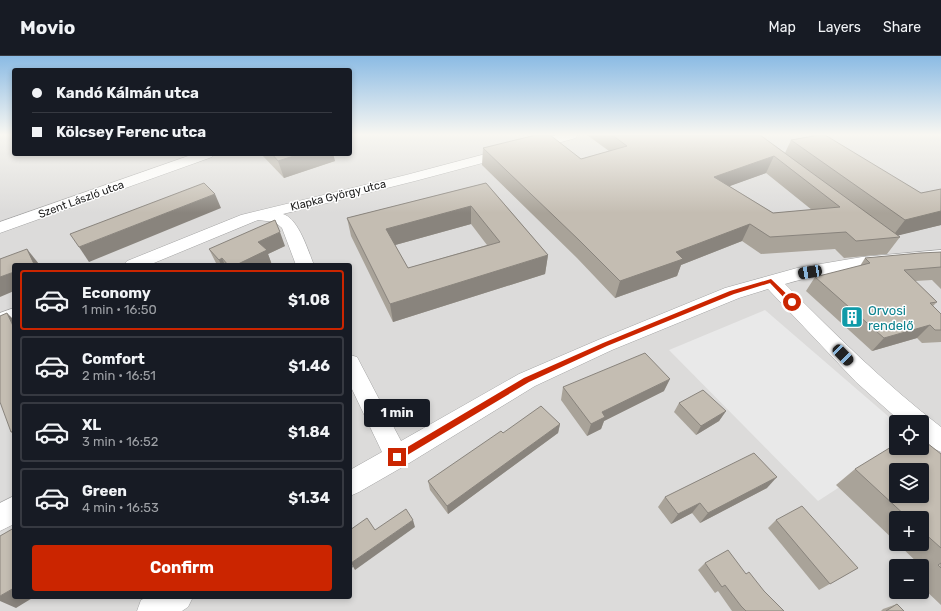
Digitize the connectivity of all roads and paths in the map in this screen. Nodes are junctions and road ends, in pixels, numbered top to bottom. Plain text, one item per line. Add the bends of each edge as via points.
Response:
1 (188, 161) edge
2 (474, 161) edge
3 (255, 216) junction
4 (0, 228) edge
5 (890, 245) edge
6 (941, 256) edge
7 (908, 259) junction
8 (138, 263) edge
9 (304, 263) edge
10 (771, 281) junction
11 (12, 316) edge
12 (0, 321) edge
13 (352, 367) edge
14 (909, 415) edge
15 (929, 432) edge
16 (941, 441) edge
17 (397, 457) junction
18 (352, 483) edge
19 (12, 510) edge
20 (0, 518) edge
21 (174, 599) edge
22 (152, 611) edge

1 - 4 street, Szent László utca
2 - 3 street, Klapka György utca
3 - 8 street, Klapka György utca
3 - 9 street via 268,215 280,218 289,226
5 - 7 street
6 - 7 street
7 - 10 street via 840,266
10 - 14 street via 864,376
10 - 17 street via 732,292 527,380
11 - 12 street
13 - 17 street
15 - 16 street
17 - 18 street
19 - 20 street
21 - 22 street

